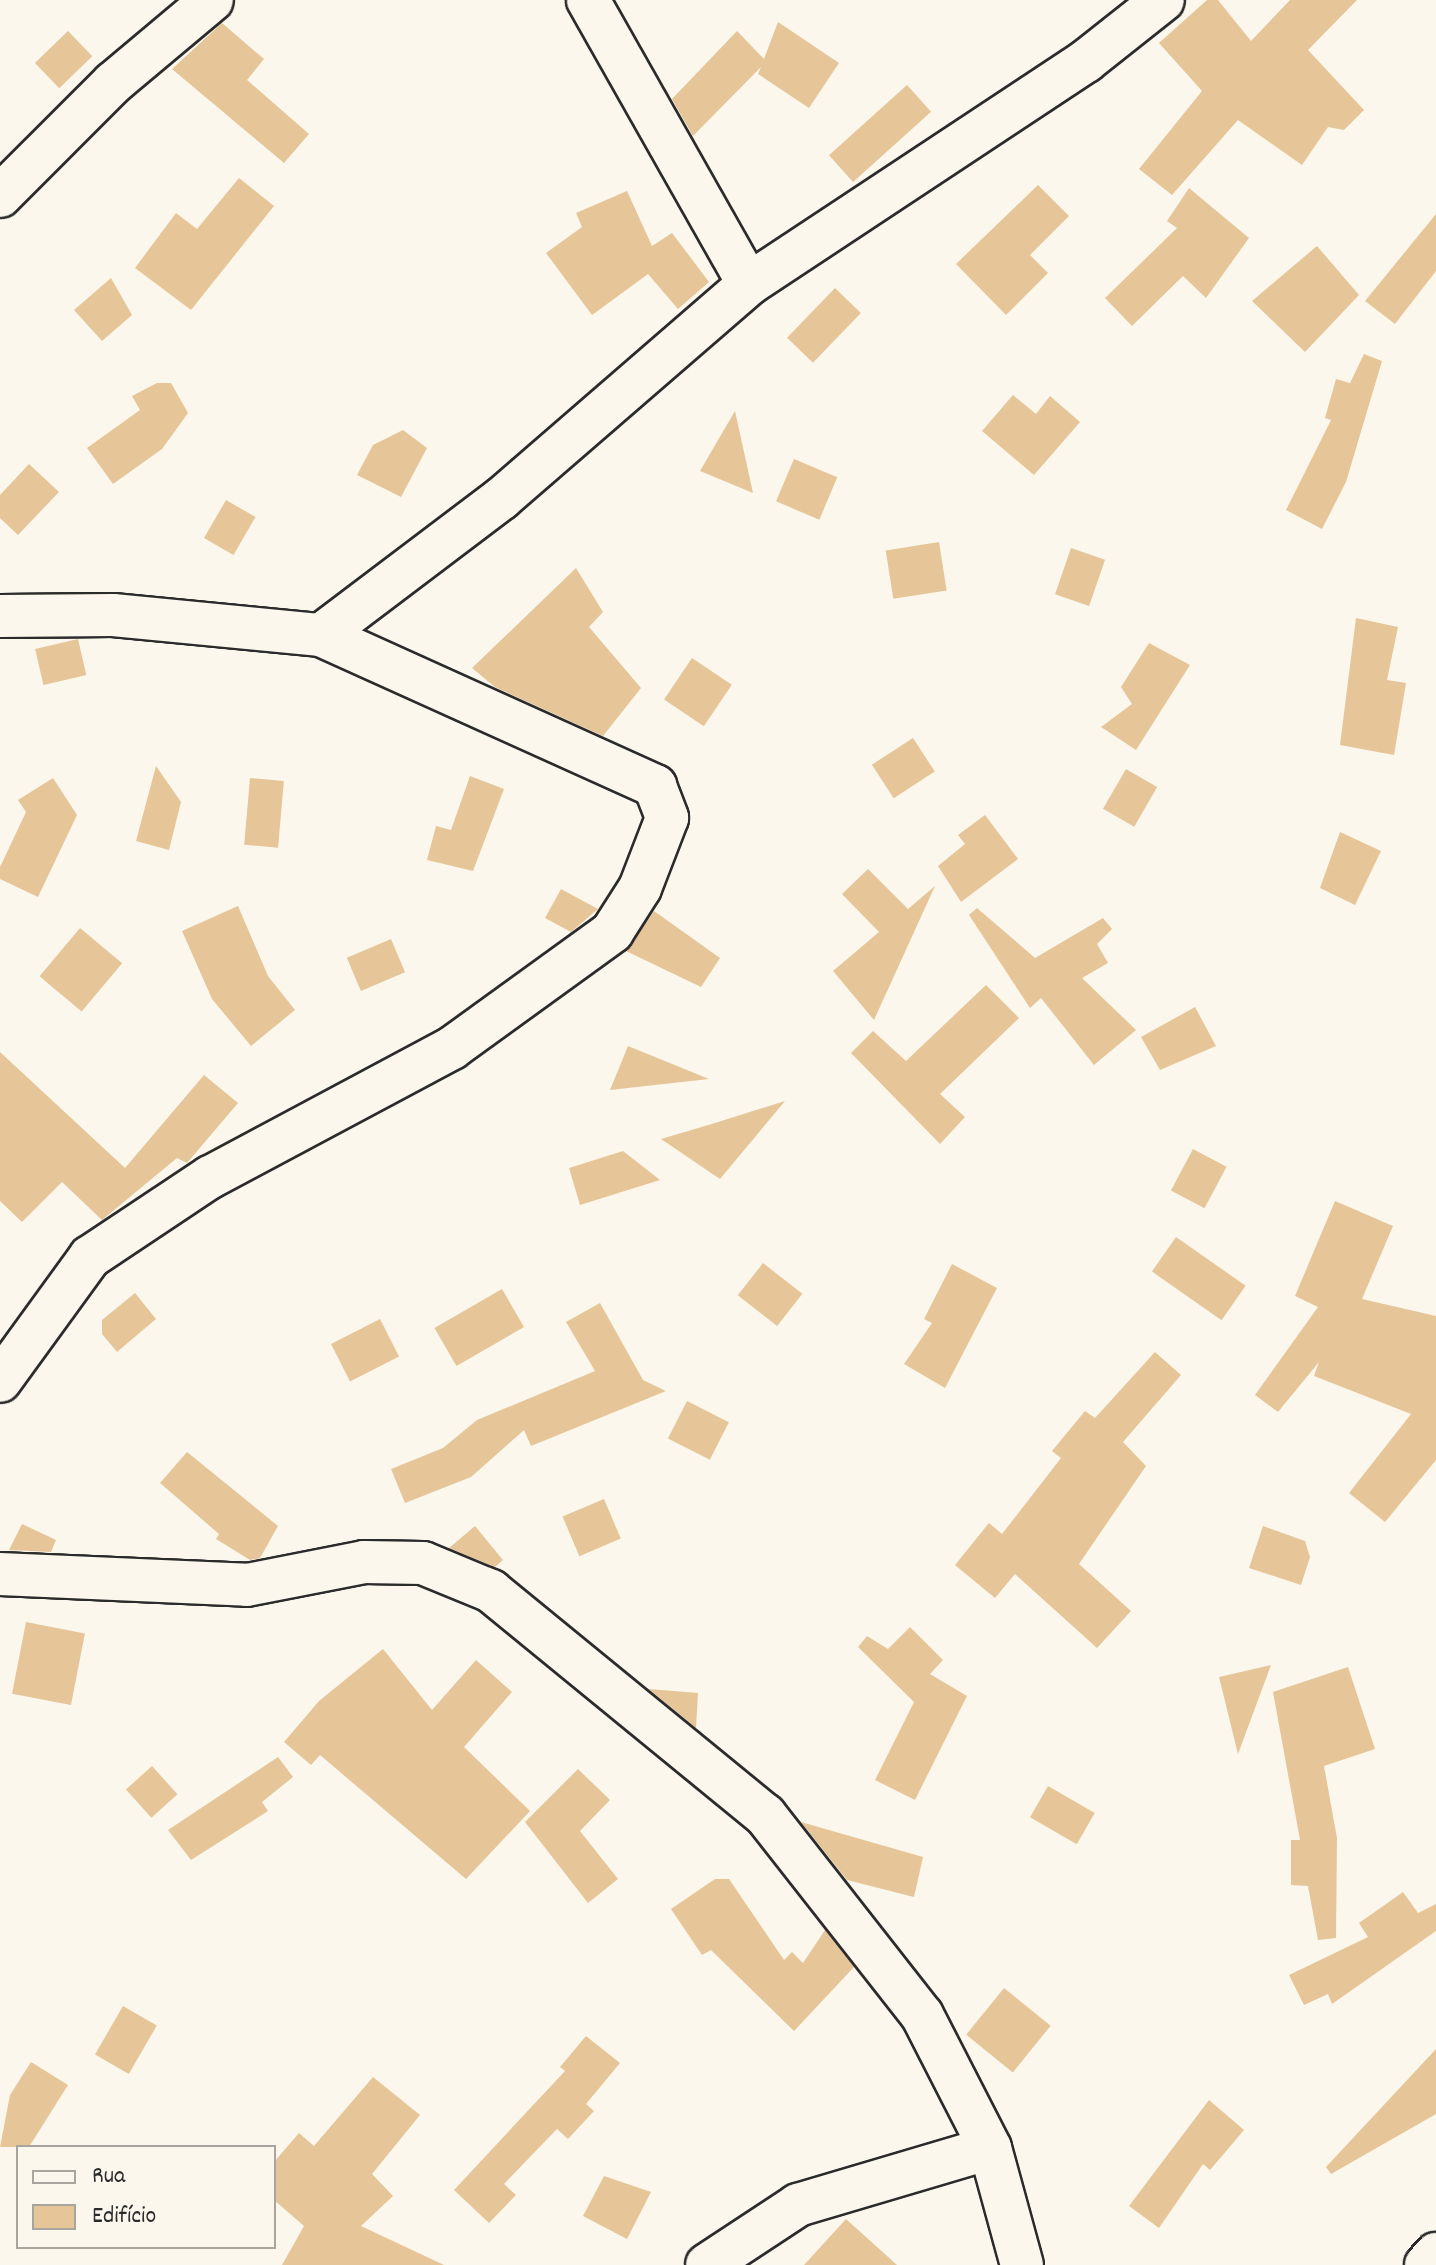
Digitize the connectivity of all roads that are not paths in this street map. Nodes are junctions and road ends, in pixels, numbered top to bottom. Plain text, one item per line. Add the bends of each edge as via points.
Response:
1 (212, 0) edge
2 (588, 0) edge
3 (1163, 0) edge
4 (0, 196) edge
5 (749, 284) junction
6 (0, 616) edge
7 (321, 635) junction
8 (0, 1381) edge
9 (0, 1574) edge
10 (990, 2148) junction
11 (1436, 2254) edge
12 (707, 2265) edge
13 (1022, 2265) edge
14 (1426, 2265) edge

1 - 4 street via 113,83
2 - 5 street
3 - 5 street via 1086,61
5 - 7 street via 502,498
6 - 7 street via 113,615
7 - 8 street via 655,786 667,818 640,888 612,932 513,1009 210,1177 90,1257
9 - 10 street via 247,1585 364,1562 423,1563 491,1591 765,1815 922,2015
10 - 12 street via 798,2205
10 - 13 street
11 - 14 street

